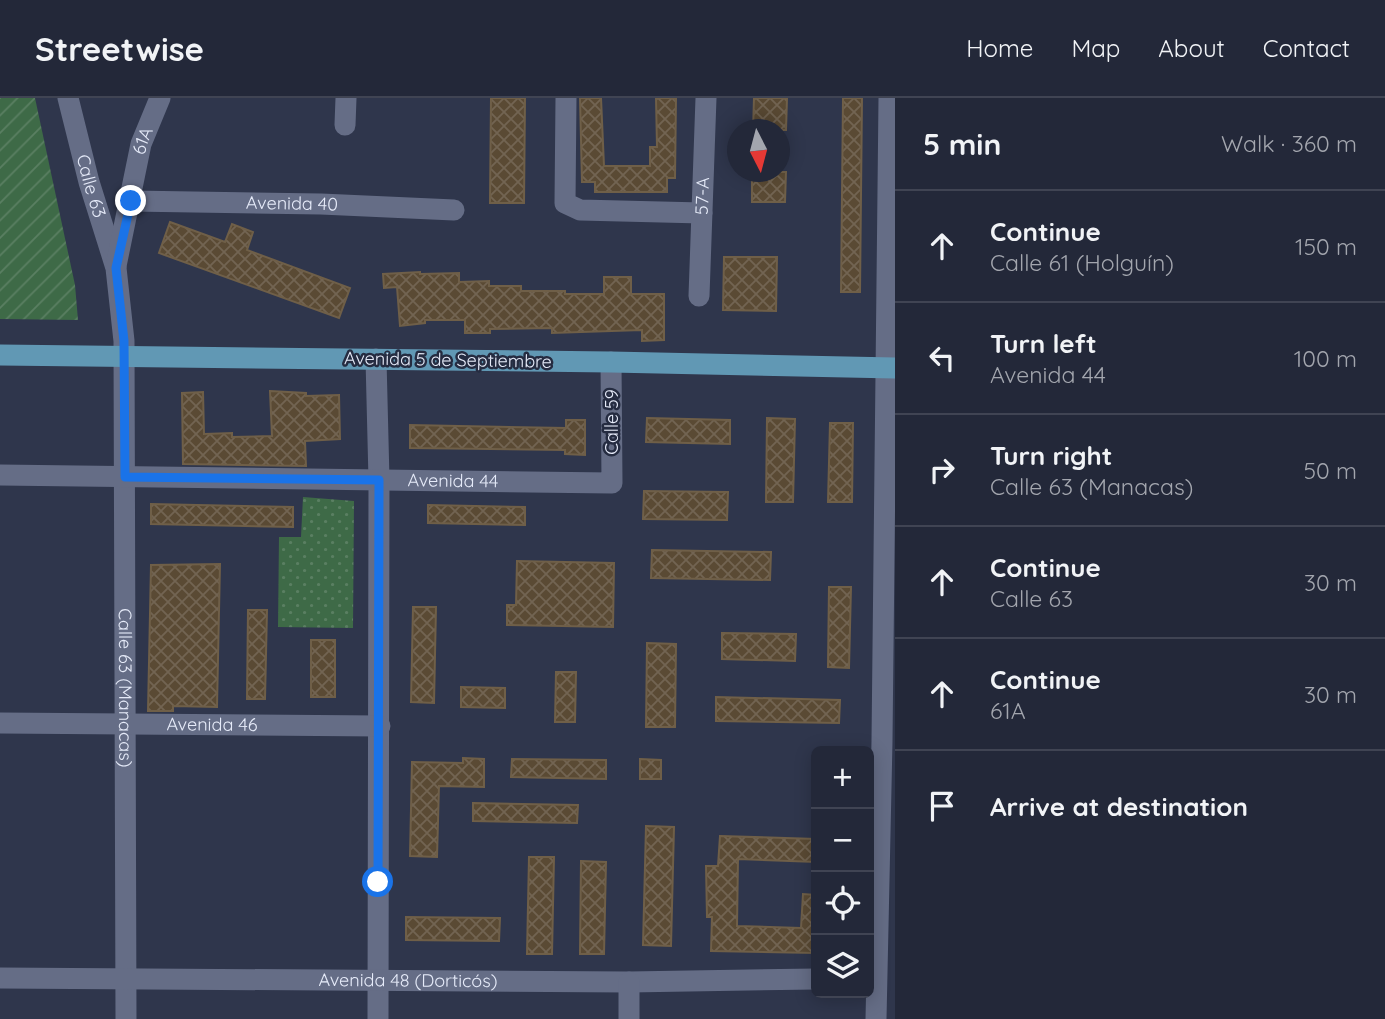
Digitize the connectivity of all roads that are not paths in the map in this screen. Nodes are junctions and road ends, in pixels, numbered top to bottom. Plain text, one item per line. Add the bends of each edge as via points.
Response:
1 (68, 98) edge
2 (160, 98) edge
3 (346, 98) edge
4 (566, 98) edge
5 (706, 98) edge
6 (889, 98) edge
7 (345, 125) dead end
8 (131, 201) junction
9 (454, 210) dead end
10 (702, 213) junction
11 (116, 268) junction
12 (699, 296) dead end
13 (0, 355) edge
14 (124, 358) junction
15 (376, 359) junction
16 (611, 362) junction
17 (891, 368) edge
18 (0, 475) edge
19 (125, 477) junction
20 (379, 480) junction
21 (612, 483) joint
22 (0, 723) edge
23 (127, 723) junction
24 (380, 726) junction
25 (0, 978) edge
26 (811, 979) edge
27 (880, 979) edge
28 (127, 980) junction
29 (378, 981) junction
30 (629, 982) junction
31 (126, 1019) edge
32 (378, 1019) edge
33 (629, 1019) edge
34 (876, 1019) edge

1 - 11 street, Calle 63
2 - 8 street, 61A via 141,144
3 - 7 street
4 - 10 street via 565,203 580,210
5 - 10 street, 57-A
6 - 17 street
8 - 9 street, Avenida 40
8 - 11 street, 61A
10 - 12 street, 57-A
11 - 14 street, Calle 63
13 - 14 main road, Avenida 5 de Septiembre
14 - 15 main road, Avenida 5 de Septiembre
14 - 19 street, Calle 63 (Manacas)
15 - 16 main road, Avenida 5 de Septiembre
15 - 20 street
16 - 17 main road, Avenida 5 de Septiembre
16 - 21 street, Calle 59
17 - 27 street
18 - 19 street, Avenida 44
19 - 20 street, Avenida 44
19 - 23 street, Calle 63 (Manacas)
20 - 21 street, Avenida 44
20 - 24 street
22 - 23 street, Avenida 46
23 - 24 street, Avenida 46
23 - 28 street, Calle 63 (Manacas)
24 - 29 street
25 - 28 street, Avenida 48 (Dorticós)
26 - 30 street, Avenida 48 (Dorticós)
27 - 34 street
28 - 29 street, Avenida 48 (Dorticós)
28 - 31 street, Calle 63 (Manacas)
29 - 30 street, Avenida 48 (Dorticós)
29 - 32 street
30 - 33 street

